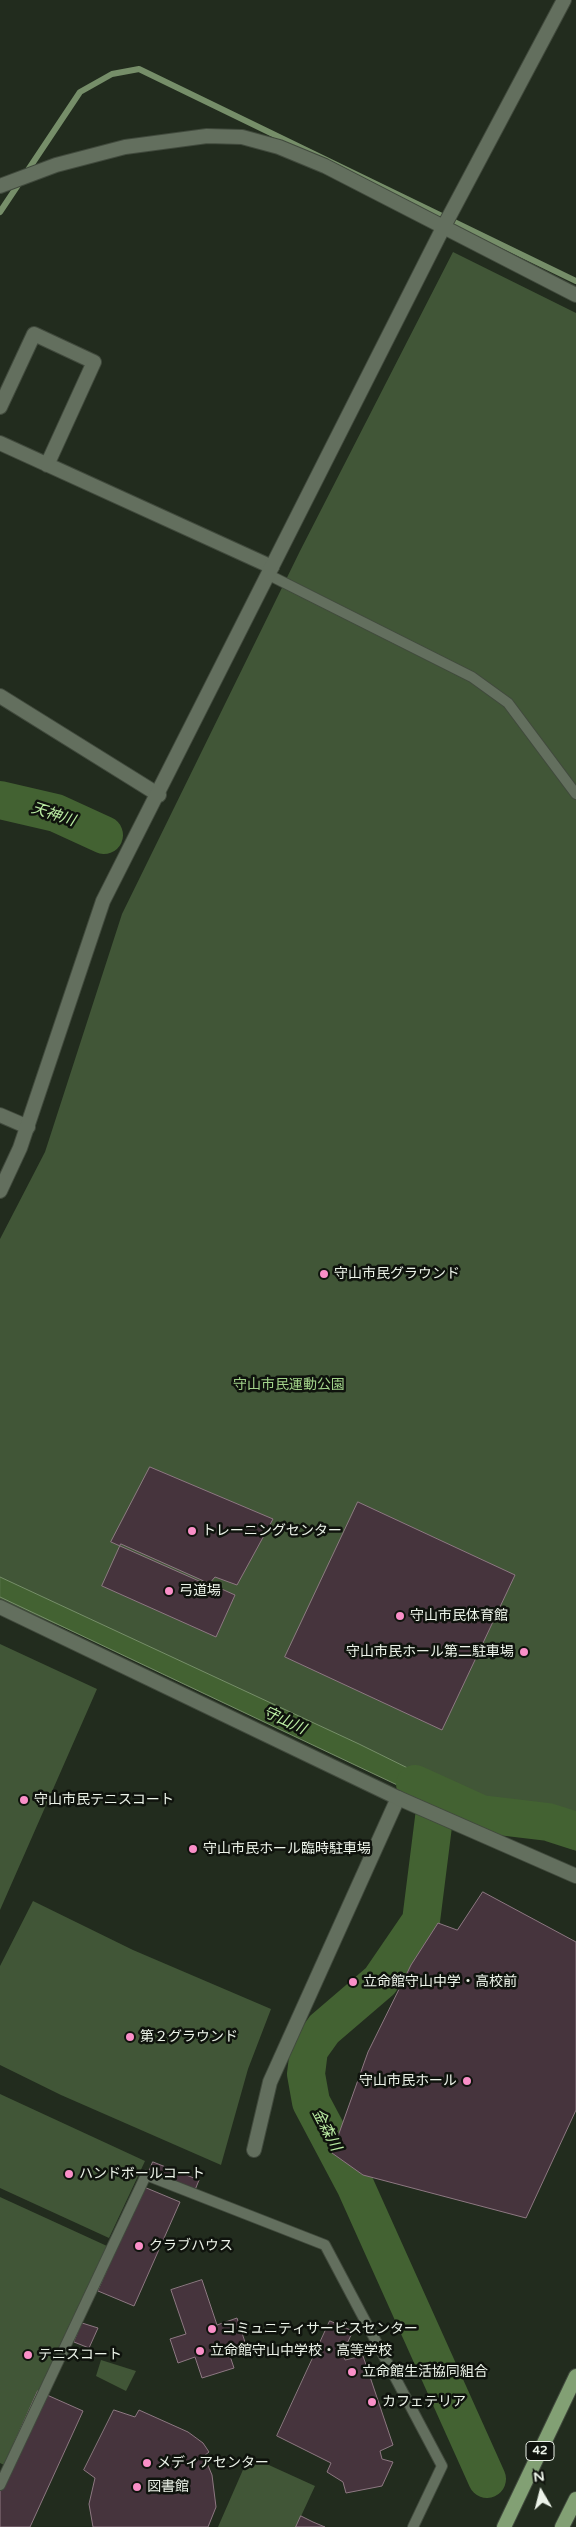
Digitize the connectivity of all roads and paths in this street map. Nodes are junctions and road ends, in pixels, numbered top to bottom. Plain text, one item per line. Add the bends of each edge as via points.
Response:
1 (564, 0) edge
2 (0, 186) edge
3 (442, 228) junction
4 (576, 295) edge
5 (0, 407) edge
6 (0, 444) edge
7 (47, 465) junction
8 (270, 570) junction
9 (0, 696) edge
10 (576, 794) edge
11 (158, 795) junction
12 (0, 1115) edge
13 (28, 1127) junction
14 (0, 1191) edge
15 (0, 1607) edge
16 (398, 1798) junction
17 (576, 1876) edge
18 (254, 2150) dead end
19 (576, 2376) edge
20 (0, 2485) edge
21 (576, 2499) edge
22 (413, 2527) edge
23 (504, 2527) edge
24 (562, 2527) edge

1 - 3 street
2 - 3 street via 56,165 125,147 207,136 242,137 280,147 325,166
3 - 4 street
3 - 8 street
5 - 7 street via 34,334 94,362
6 - 7 street
7 - 8 street
8 - 10 lane via 479,682 508,703
8 - 11 street
9 - 11 street
11 - 13 street via 103,901
12 - 13 street
13 - 14 street
15 - 16 street
16 - 17 street
16 - 18 street via 270,2082
19 - 23 main road, 42
20 - 22 lane via 146,2175 325,2245 442,2466
21 - 24 main road

